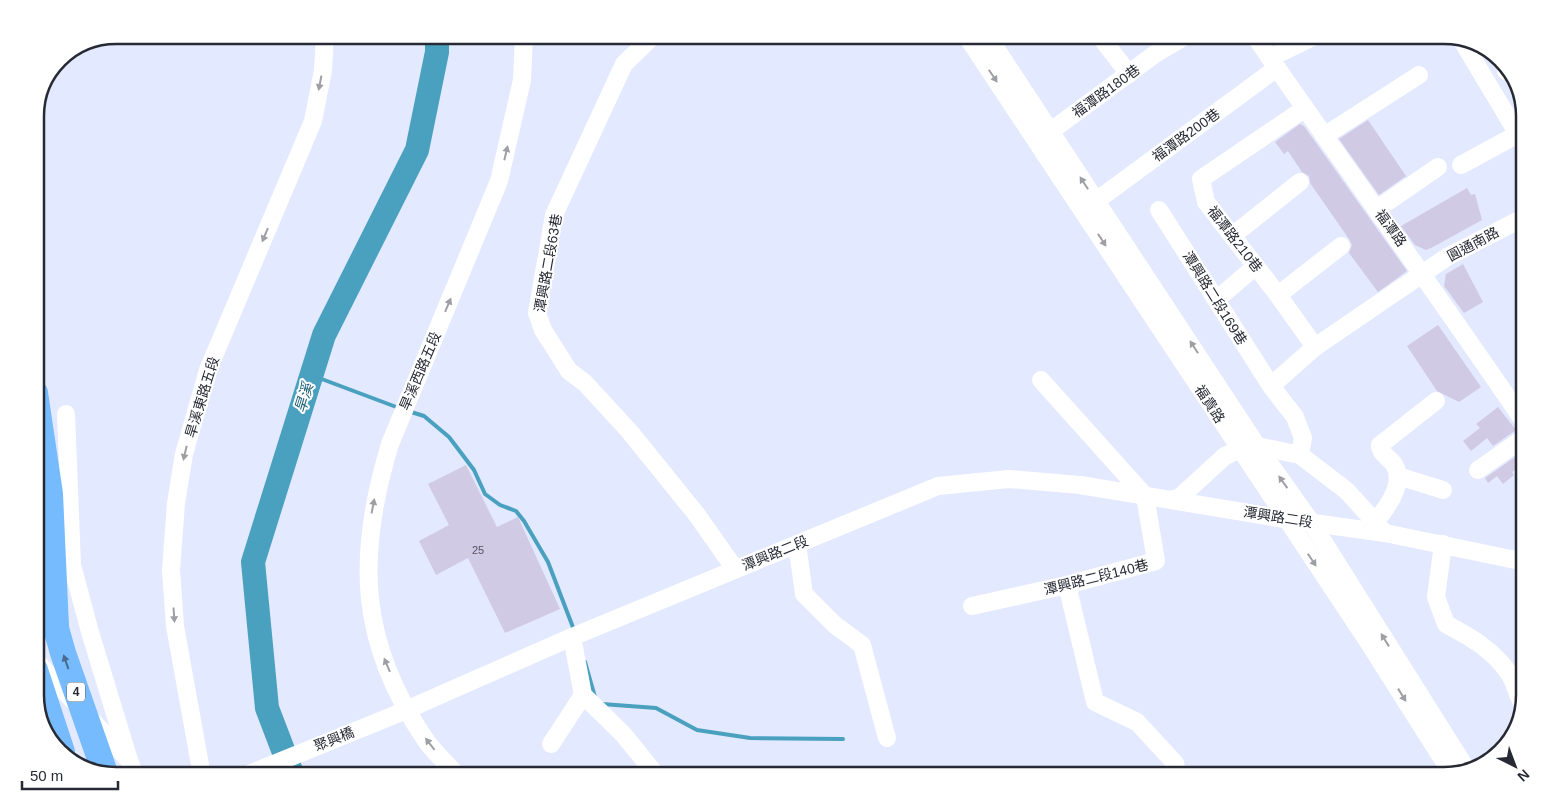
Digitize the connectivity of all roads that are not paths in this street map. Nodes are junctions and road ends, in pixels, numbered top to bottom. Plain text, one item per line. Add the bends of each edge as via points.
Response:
1 (324, 44) edge
2 (524, 44) edge
3 (645, 44) edge
4 (972, 44) edge
5 (993, 44) edge
6 (1106, 44) edge
7 (1172, 44) edge
8 (1260, 44) edge
9 (1303, 44) edge
10 (1466, 48) edge
11 (1274, 63) junction
12 (1129, 74) junction
13 (1419, 75) dead end
14 (1304, 109) junction
15 (1051, 131) junction
16 (1516, 132) edge
17 (1324, 136) junction
18 (1516, 142) edge
19 (1462, 165) dead end
20 (1438, 167) dead end
21 (1300, 182) dead end
22 (1096, 201) junction
23 (1377, 209) junction
24 (1159, 210) dead end
25 (1516, 222) edge
26 (1232, 236) junction
27 (1341, 246) dead end
28 (1256, 266) junction
29 (1424, 274) junction
30 (1278, 294) junction
31 (1216, 300) junction
32 (1316, 347) junction
33 (1040, 380) dead end
34 (1271, 386) junction
35 (1436, 401) dead end
36 (1516, 410) edge
37 (66, 414) dead end
38 (1516, 443) edge
39 (1257, 446) junction
40 (1240, 449) junction
41 (44, 454) edge
42 (1300, 455) junction
43 (1478, 470) dead end
44 (1398, 476) junction
45 (1443, 490) dead end
46 (1145, 496) junction
47 (1171, 500) junction
48 (1285, 520) junction
49 (1311, 522) junction
50 (1380, 528) junction
51 (797, 544) junction
52 (1443, 544) junction
53 (1516, 560) edge
54 (735, 569) junction
55 (44, 585) edge
56 (1067, 585) junction
57 (972, 606) dead end
58 (56, 627) junction
59 (572, 637) junction
60 (44, 670) edge
61 (1516, 693) edge
62 (583, 695) junction
63 (44, 697) edge
64 (402, 712) junction
65 (57, 736) edge
66 (887, 738) dead end
67 (551, 744) dead end
68 (1464, 765) edge
69 (103, 766) edge
70 (131, 767) edge
71 (132, 767) edge
72 (200, 767) edge
73 (266, 767) edge
74 (450, 767) edge
75 (650, 767) edge
76 (1176, 767) edge
77 (1448, 767) edge

1 -> 72 street, 旱溪東路五段 via 313,121 208,370 184,454 171,570 175,626
64 -> 2 street, 旱溪西路五段 via 374,633 368,592 371,515 390,444 499,181 522,80
3 - 54 street, 潭興路二段63巷 via 624,64 554,215 537,313 543,330 568,372 585,383 630,432 696,514
4 -> 40 street, 福貴路
5 - 15 street, 福貴路
6 - 12 street
7 - 12 street, 福潭路180巷
8 - 11 street, 福潭路
9 - 11 street, 福潭路200巷
10 - 16 street
11 - 14 street, 福潭路
11 - 22 street, 福潭路200巷
12 - 15 street, 福潭路180巷
13 - 17 street
14 - 17 street, 福潭路
14 - 26 street, 福潭路210巷 via 1201,179 1206,202
22 -> 15 street, 福貴路
17 - 23 street, 福潭路
18 - 19 street
20 - 23 street
21 - 26 street
39 -> 22 street, 福貴路
23 - 29 street, 福潭路
24 - 31 street, 潭興路二段169巷
25 - 29 street, 圓通南路 via 1447,257
26 - 28 street, 福潭路210巷
27 - 30 street
28 - 30 street, 福潭路210巷
28 - 31 street
29 - 32 street, 圓通南路
29 - 36 street, 福潭路
30 - 32 street, 福潭路210巷
31 - 34 street, 潭興路二段169巷
32 - 34 street, 圓通南路
33 - 46 street
34 - 42 street, 潭興路二段169巷 via 1295,417 1303,438
35 - 44 street via 1380,445 1394,464
37 - 71 street via 72,565
38 - 43 street
39 - 42 street
49 -> 39 street, 福貴路
40 - 47 street via 1225,456 1180,497
40 - 48 street, 福貴路
41 - 58 highway via 50,494
42 - 50 street via 1347,491
44 - 45 street
44 - 50 street
46 - 47 street, 潭興路二段
46 - 51 street, 潭興路二段 via 1036,480 953,483 920,492
46 - 56 street, 潭興路二段140巷 via 1156,561
47 - 48 street, 潭興路二段
48 - 49 street, 潭興路二段
48 -> 77 street, 福貴路 via 1369,643
49 - 50 street, 潭興路二段
68 -> 49 street, 福貴路
50 - 52 street, 潭興路二段
51 - 54 street, 潭興路二段
51 - 66 street via 804,594 835,625 862,645
52 - 53 street, 潭興路二段
52 - 61 street via 1436,597 1446,624 1484,645 1510,673
54 - 59 street, 潭興路二段
55 - 58 highway
56 - 57 street, 潭興路二段140巷
56 - 76 street via 1095,702 1137,722
69 -> 58 highway, 4
59 - 62 street
59 - 64 street, 潭興路二段
60 - 70 street
62 - 67 street
62 - 75 street via 623,734
63 - 65 highway
64 - 73 street, 聚興橋
74 -> 64 street, 旱溪西路五段

